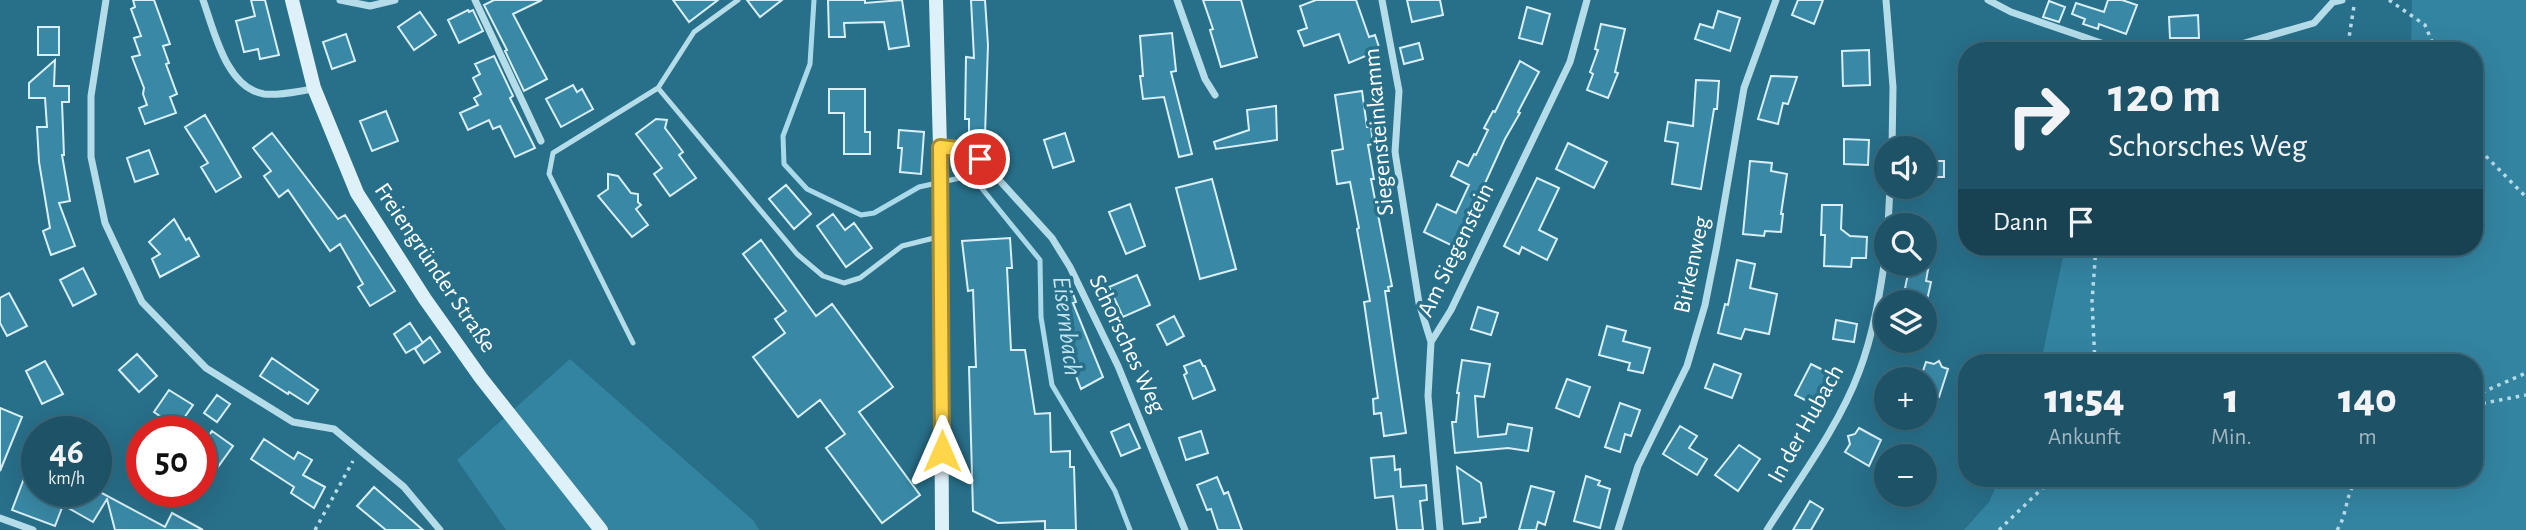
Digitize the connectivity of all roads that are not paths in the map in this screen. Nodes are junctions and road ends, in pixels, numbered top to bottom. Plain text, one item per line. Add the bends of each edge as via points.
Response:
1 (106, 0) edge
2 (203, 0) edge
3 (292, 0) edge
4 (340, 0) edge
5 (395, 0) edge
6 (475, 0) edge
7 (738, 0) edge
8 (936, 0) edge
9 (1177, 0) edge
10 (1382, 0) edge
11 (1587, 0) edge
12 (1776, 0) edge
13 (1886, 0) edge
14 (1988, 0) edge
15 (2342, 0) edge
16 (2333, 1) edge
17 (2098, 42) edge
18 (2248, 42) edge
19 (658, 88) junction
20 (314, 89) junction
21 (1215, 95) dead end
22 (1892, 136) edge
23 (541, 141) dead end
24 (940, 147) junction
25 (941, 237) junction
26 (1882, 276) edge
27 (1431, 342) junction
28 (633, 343) dead end
29 (0, 518) edge
30 (33, 530) edge
31 (440, 530) edge
32 (601, 530) edge
33 (942, 530) edge
34 (1185, 530) edge
35 (1440, 530) edge
36 (1618, 530) edge
37 (1767, 530) edge

1 - 31 street via 91,96 91,157 105,223 142,302 206,368 293,422 334,429 404,487
2 - 20 street via 224,60 249,87 272,94
3 - 20 main road, Freiengründer Straße
4 - 5 street via 370,6
6 - 23 street
7 - 19 lane via 694,33
8 - 24 main road
9 - 21 street
10 - 27 street, Siegensteinkamm via 1399,91 1395,152 1419,303
11 - 27 street, Am Siegenstein via 1570,62 1451,310
12 - 36 street, Birkenweg via 1744,88 1705,305 1687,366 1638,466
13 - 22 street
14 - 17 street
15 - 16 street
16 - 18 street via 2314,23
19 - 25 lane via 797,254 822,276 844,283 860,278 901,246
19 - 28 lane via 553,153 549,174
20 - 32 main road, Freiengründer Straße via 364,204 425,299
24 - 25 main road
24 - 34 street, Schorsches Weg via 967,150 980,159 1052,238 1118,366
25 - 33 main road
26 - 37 street, In der Hubach via 1874,325 1844,406
27 - 35 street, Am Siegenstein via 1428,396
29 - 30 street

